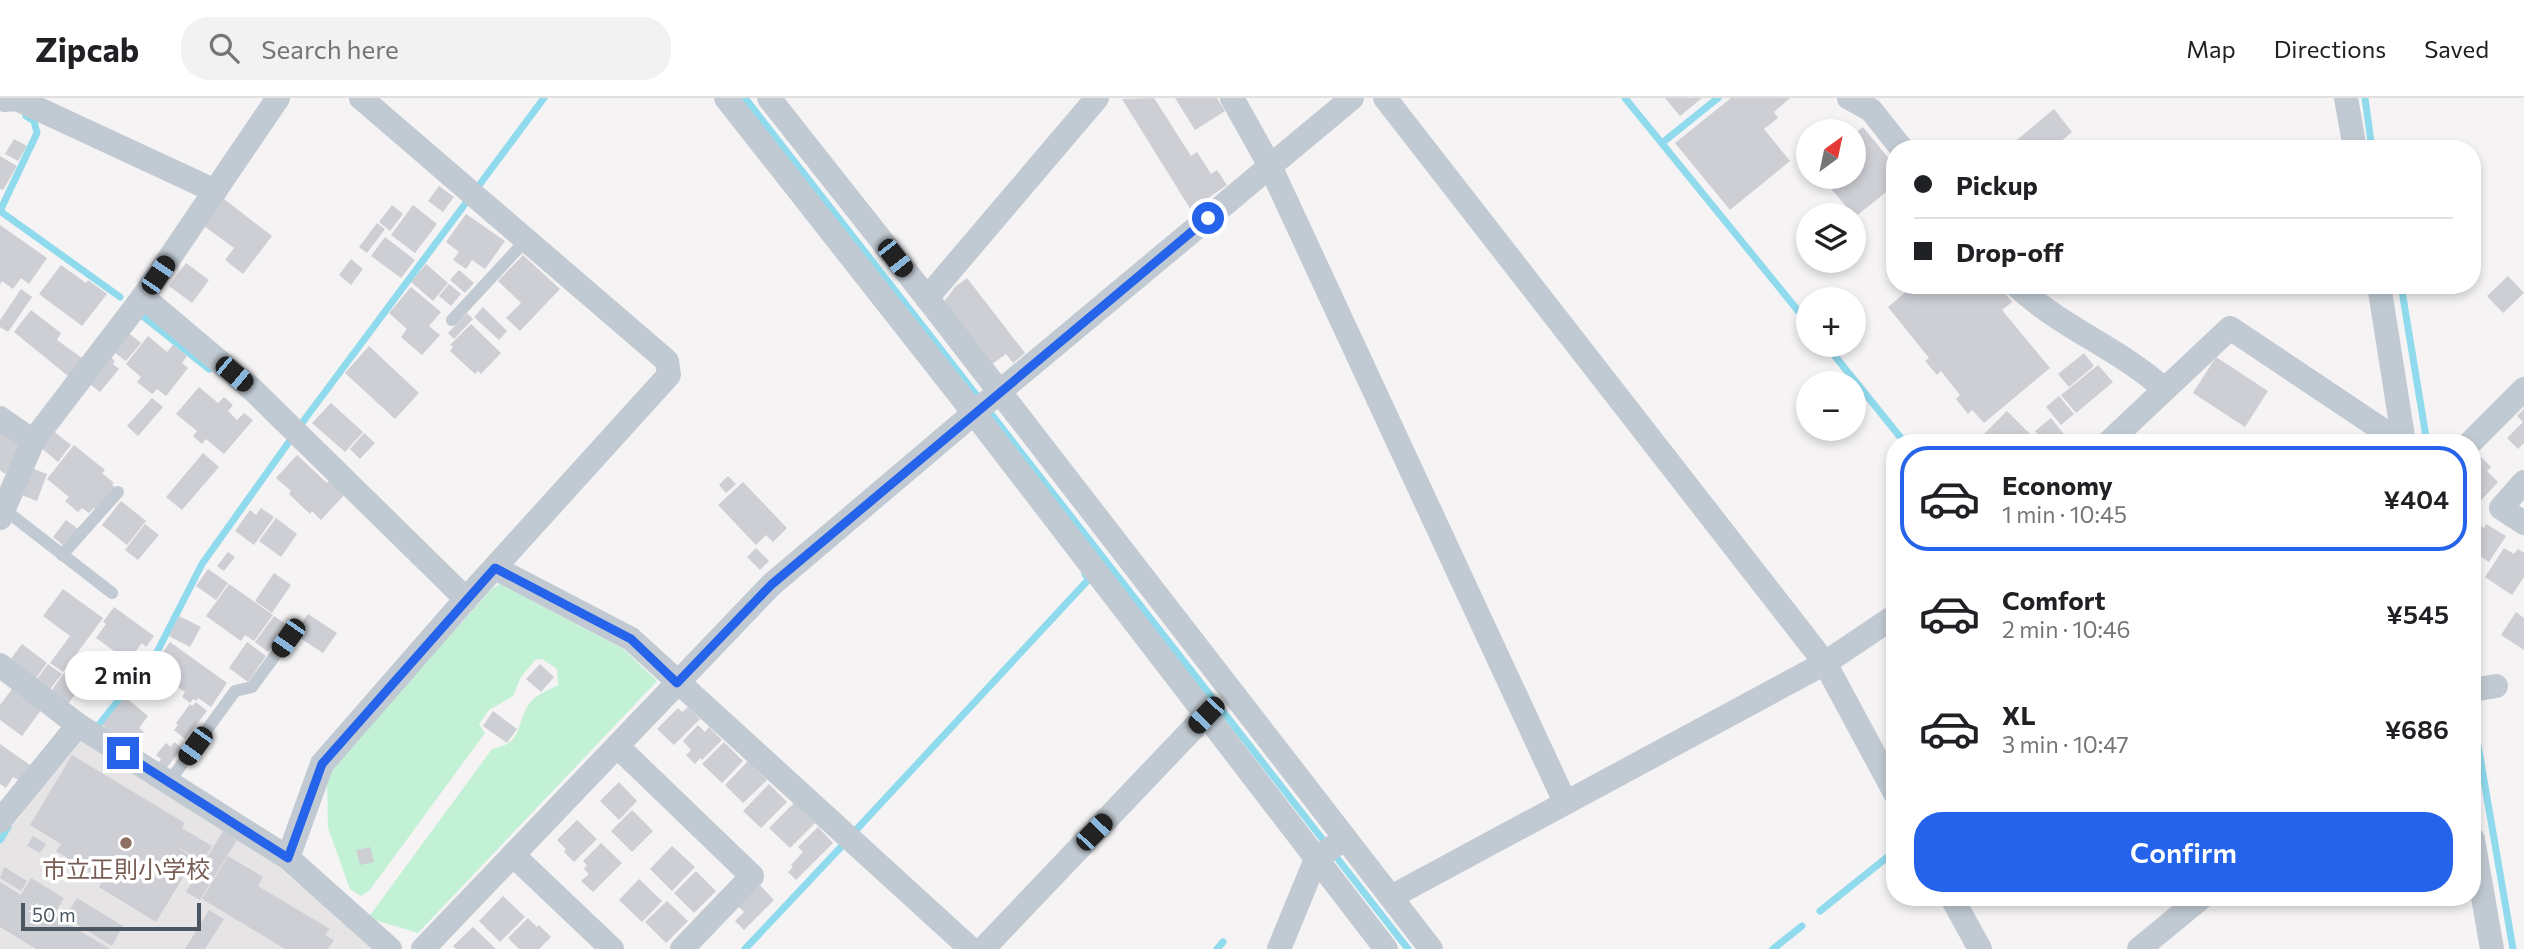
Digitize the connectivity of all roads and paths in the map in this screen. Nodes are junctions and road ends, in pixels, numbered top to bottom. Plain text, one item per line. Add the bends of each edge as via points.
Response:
1 (0, 98) edge
2 (17, 98) edge
3 (278, 98) edge
4 (361, 98) edge
5 (726, 98) edge
6 (769, 98) edge
7 (1097, 98) edge
8 (1232, 98) edge
9 (1352, 98) edge
10 (1385, 98) edge
11 (1849, 98) edge
12 (2346, 98) edge
13 (1895, 140) edge
14 (2353, 140) edge
15 (1270, 166) junction
16 (215, 191) junction
17 (526, 240) junction
18 (2025, 294) edge
19 (2380, 294) edge
20 (143, 297) junction
21 (927, 298) junction
22 (452, 320) dead end
23 (2164, 389) junction
24 (2524, 389) edge
25 (987, 402) junction
26 (0, 418) edge
27 (2117, 434) edge
28 (2389, 434) edge
29 (2402, 434) edge
30 (2479, 434) edge
31 (33, 440) junction
32 (2524, 482) edge
33 (118, 492) dead end
34 (2, 514) edge
35 (2524, 523) edge
36 (62, 555) junction
37 (495, 568) junction
38 (112, 593) dead end
39 (466, 599) junction
40 (1886, 622) edge
41 (288, 638) dead end
42 (1825, 663) junction
43 (0, 665) edge
44 (677, 683) junction
45 (1206, 715) junction
46 (78, 724) junction
47 (617, 746) junction
48 (1886, 776) edge
49 (169, 782) junction
50 (1565, 803) junction
51 (0, 821) edge
52 (1331, 848) junction
53 (513, 855) junction
54 (288, 858) junction
55 (2481, 883) edge
56 (1391, 897) junction
57 (1956, 906) edge
58 (2191, 906) edge
59 (390, 949) edge
60 (423, 949) edge
61 (612, 949) edge
62 (682, 949) edge
63 (971, 949) edge
64 (984, 949) edge
65 (1279, 949) edge
66 (1386, 949) edge
67 (1431, 949) edge
68 (1980, 949) edge
69 (2139, 949) edge
70 (2493, 949) edge

1 - 2 street
2 - 16 street
3 - 16 street
4 - 17 street
5 - 25 street
6 - 21 street
7 - 21 street
8 - 15 street
9 - 15 street
10 - 42 street
11 - 13 street via 1871,110
12 - 14 street
15 - 25 street
15 - 50 street
16 - 20 street
17 - 22 lane
17 - 37 street via 667,361 669,375
18 - 23 street
19 - 29 street
20 - 31 street
20 - 39 street via 253,390
21 - 25 street
23 - 27 street
23 - 28 street via 2230,328
24 - 30 street
25 - 44 street via 771,585
25 - 45 street
25 - 52 street
26 - 31 street
31 - 34 street
32 - 35 street via 2501,508
33 - 36 lane
34 - 36 lane
36 - 38 lane
37 - 39 street
37 - 44 street via 631,639
39 - 54 street via 322,764
40 - 42 street
41 - 49 lane via 253,687 235,691
42 - 48 street
42 - 50 street
43 - 46 street
44 - 47 street
44 - 63 street
45 - 52 street
45 - 64 street
46 - 49 street
46 - 51 street
47 - 53 street
47 - 62 street via 752,876
49 - 54 street
50 - 56 street
52 - 56 street
52 - 65 street
52 - 66 street
53 - 60 street
53 - 61 street
54 - 59 street
55 - 70 street
56 - 67 street
57 - 68 street
58 - 69 street

